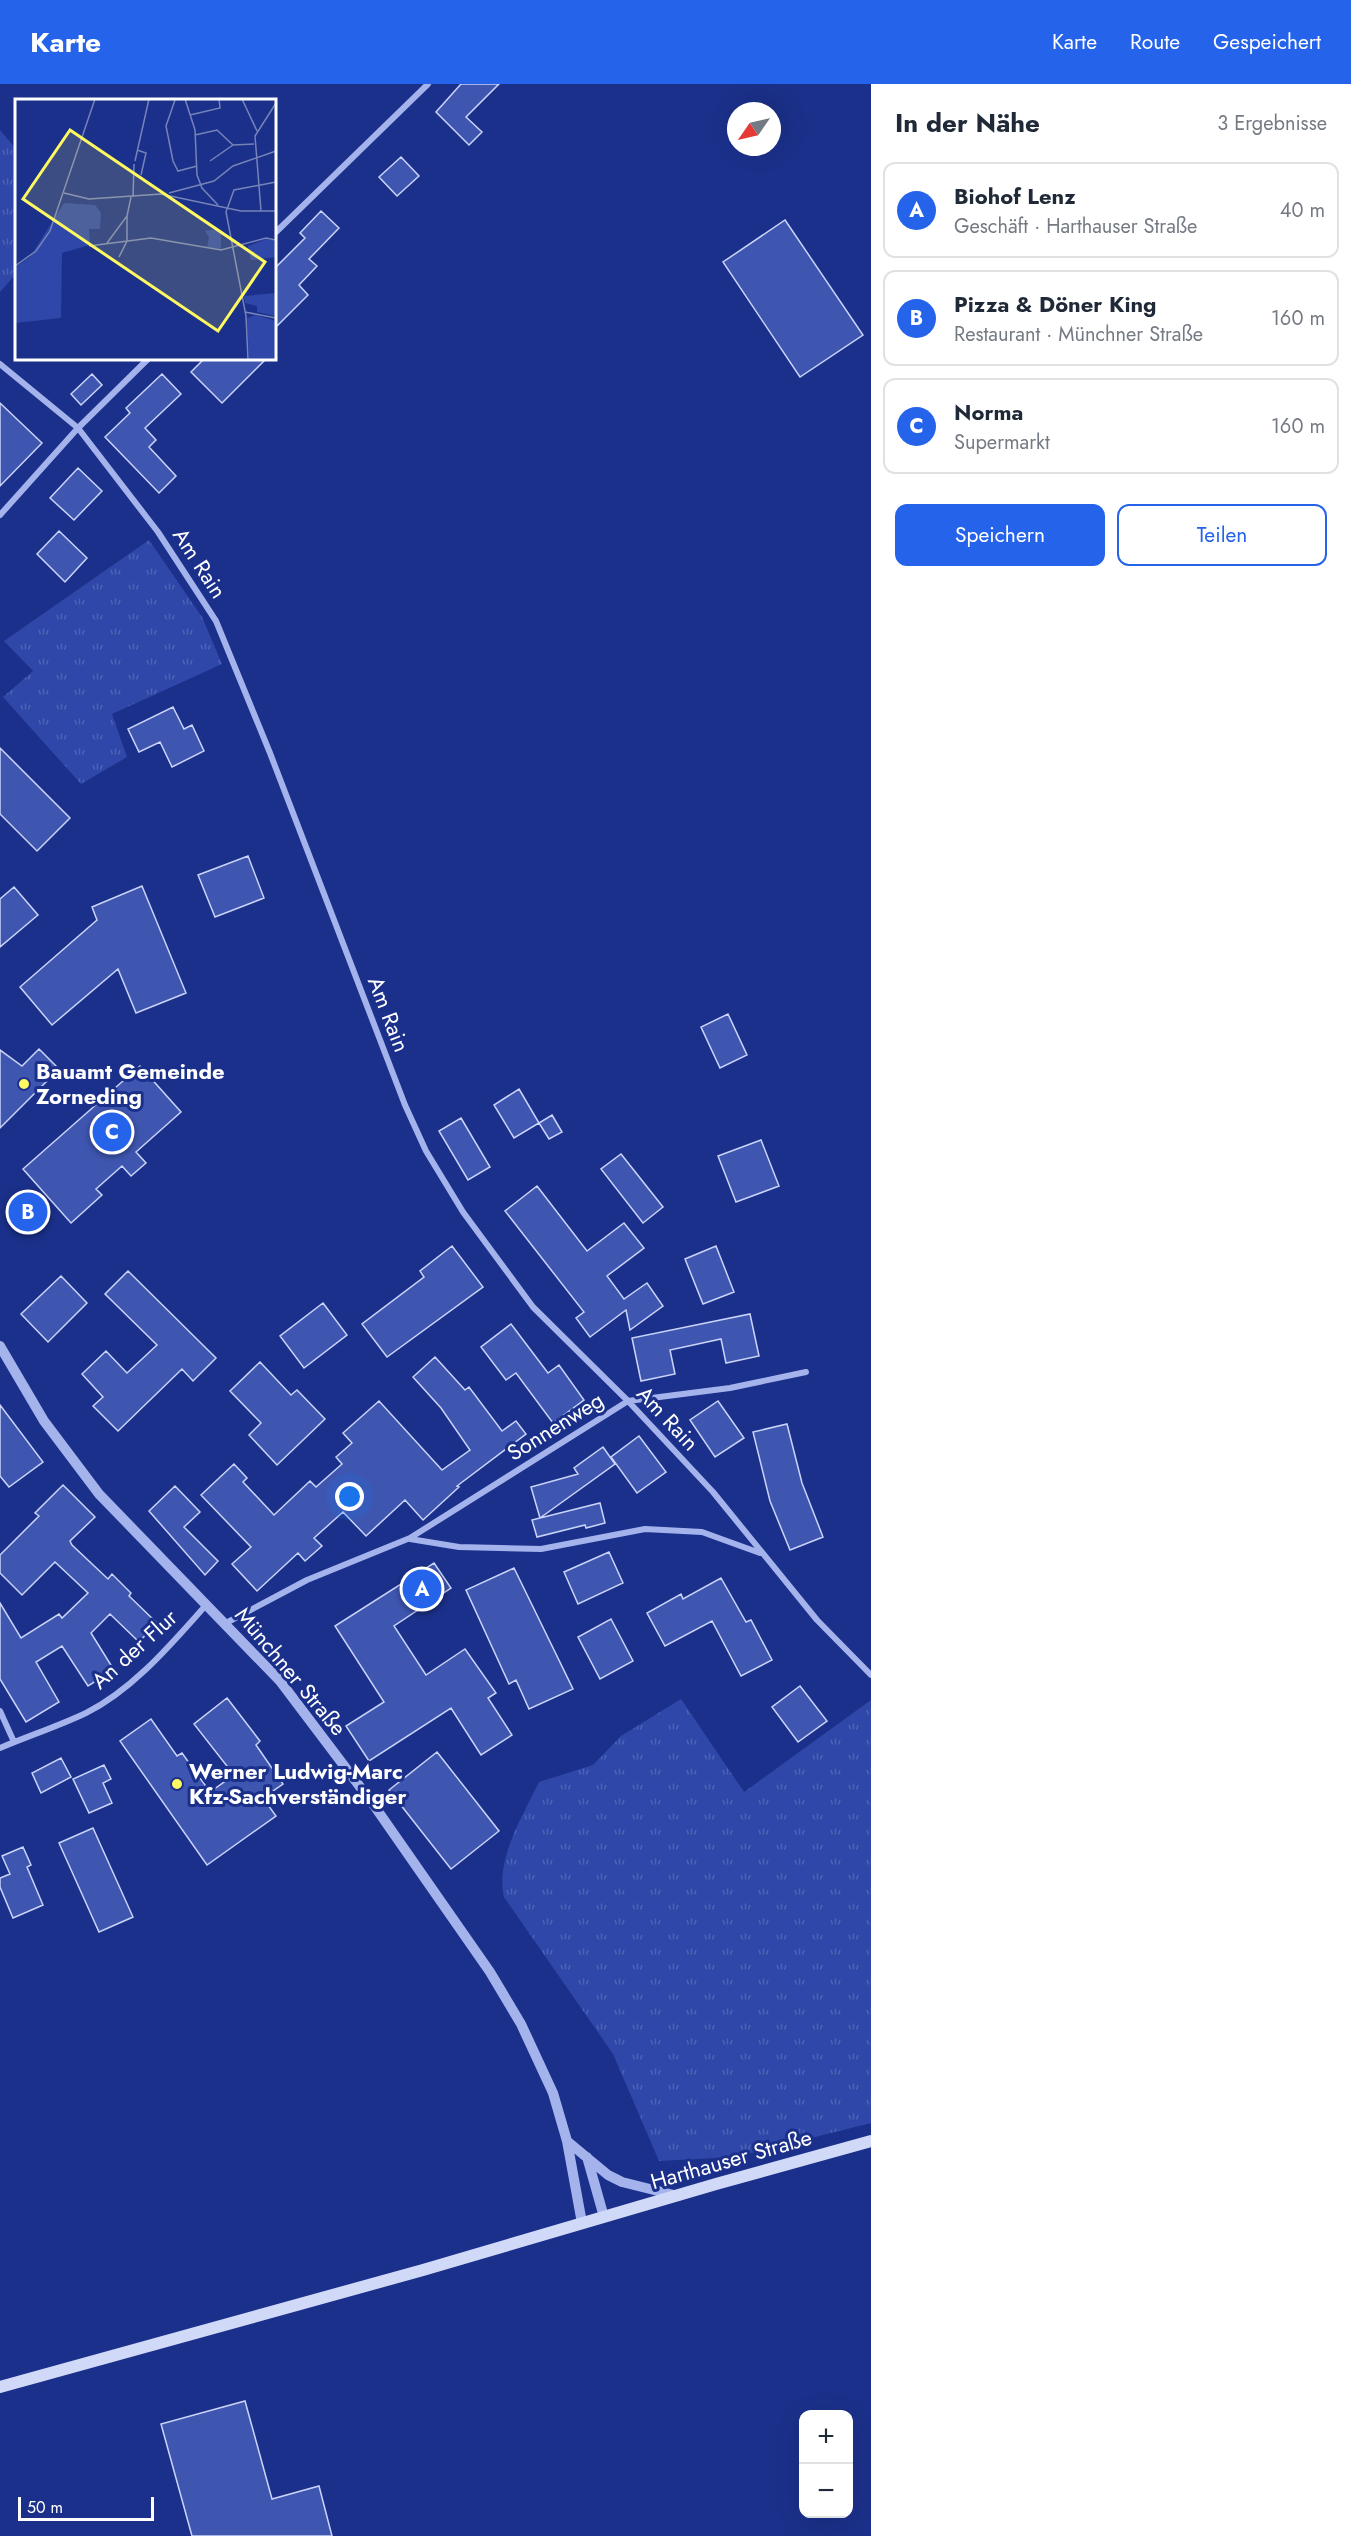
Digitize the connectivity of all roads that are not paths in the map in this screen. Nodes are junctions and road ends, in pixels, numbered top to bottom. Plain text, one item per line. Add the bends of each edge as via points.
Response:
1 (428, 84) edge
2 (276, 232) edge
3 (147, 360) edge
4 (0, 364) edge
5 (78, 428) junction
6 (0, 515) edge
7 (0, 1346) edge
8 (806, 1372) dead end
9 (628, 1401) junction
10 (410, 1539) junction
11 (761, 1553) junction
12 (208, 1604) junction
13 (226, 1623) junction
14 (871, 1675) edge
15 (0, 1711) edge
16 (14, 1742) junction
17 (0, 1748) edge
18 (567, 2141) junction
19 (871, 2141) edge
20 (587, 2157) junction
21 (678, 2196) junction
22 (604, 2217) junction
23 (582, 2223) junction
24 (0, 2387) edge

1 - 2 street
3 - 5 street
4 - 5 street, Am Rain
5 - 6 street
5 - 9 street, Am Rain via 158,532 216,621 426,1151 479,1236 533,1307
7 - 12 street, Münchner Straße via 29,1398 76,1465 148,1546
8 - 9 street, Sonnenweg via 730,1388
9 - 10 street, Sonnenweg
9 - 11 street, Am Rain via 713,1492
10 - 11 street via 459,1547 541,1549 645,1529 702,1532
10 - 13 street via 307,1580
11 - 14 street via 817,1620
12 - 13 street, Münchner Straße
12 - 16 street, An der Flur via 170,1645 109,1698 86,1713
13 - 18 street, Münchner Straße via 280,1681 373,1804 490,1972 533,2047 553,2093
15 - 16 street
16 - 17 street, An der Flur
18 - 20 street
18 - 23 street, Münchner Straße
19 - 21 main road, Harthauser Straße
20 - 21 street via 622,2182
20 - 22 street
21 - 22 main road, Harthauser Straße
22 - 23 main road, Harthauser Straße
23 - 24 main road, Harthauser Straße

